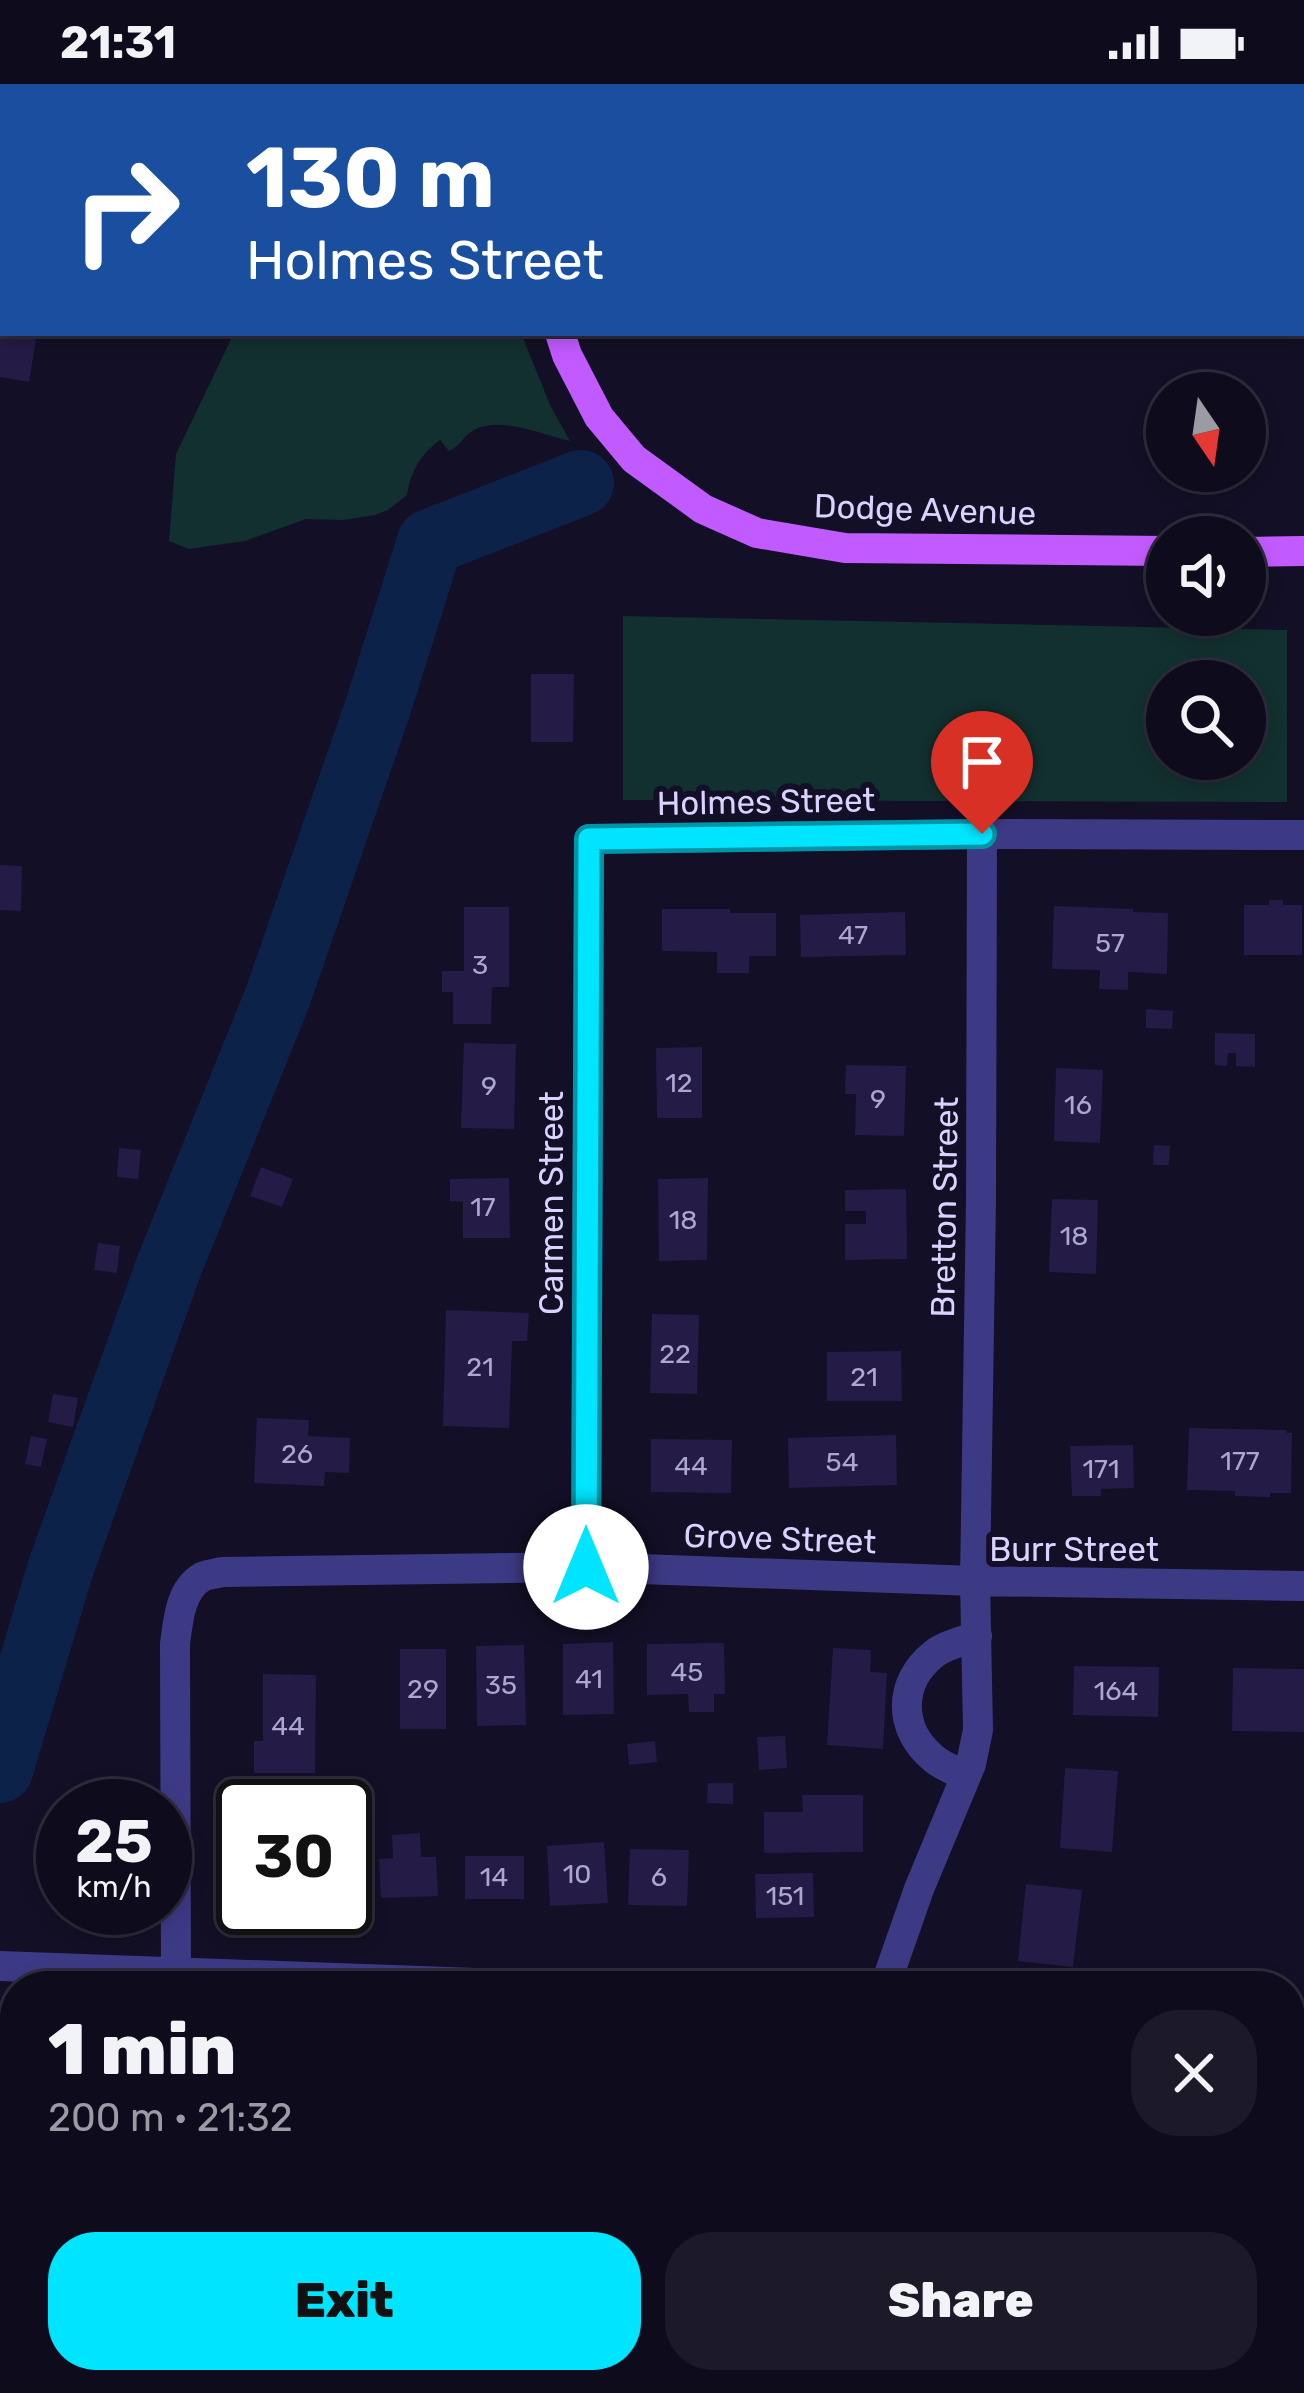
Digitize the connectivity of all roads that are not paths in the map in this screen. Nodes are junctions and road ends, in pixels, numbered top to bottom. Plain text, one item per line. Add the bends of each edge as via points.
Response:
1 (561, 336) edge
2 (1146, 551) edge
3 (1304, 551) edge
4 (1266, 552) edge
5 (982, 834) junction
6 (1304, 835) edge
7 (589, 839) joint
8 (586, 1567) junction
9 (975, 1580) junction
10 (1304, 1586) edge
11 (977, 1636) junction
12 (966, 1776) junction
13 (0, 1966) edge
14 (126, 1971) edge
15 (176, 1971) edge
16 (890, 1971) edge

1 - 2 main road, Dodge Avenue via 599,417 634,459 703,509 757,533 845,548
3 - 4 main road
5 - 6 street, Holmes Street
5 - 7 street, Holmes Street
5 - 9 street, Bretton Street
7 - 8 street, Carmen Street
8 - 9 street, Grove Street
8 - 15 street, Grove Street via 202,1577 186,1594 175,1644
9 - 10 street, Burr Street
9 - 11 street, Burr Street
11 - 12 street, Burr Street via 978,1730
11 - 12 street via 935,1652 911,1680 905,1705 920,1745
12 - 16 street, Burr Street
13 - 14 street

